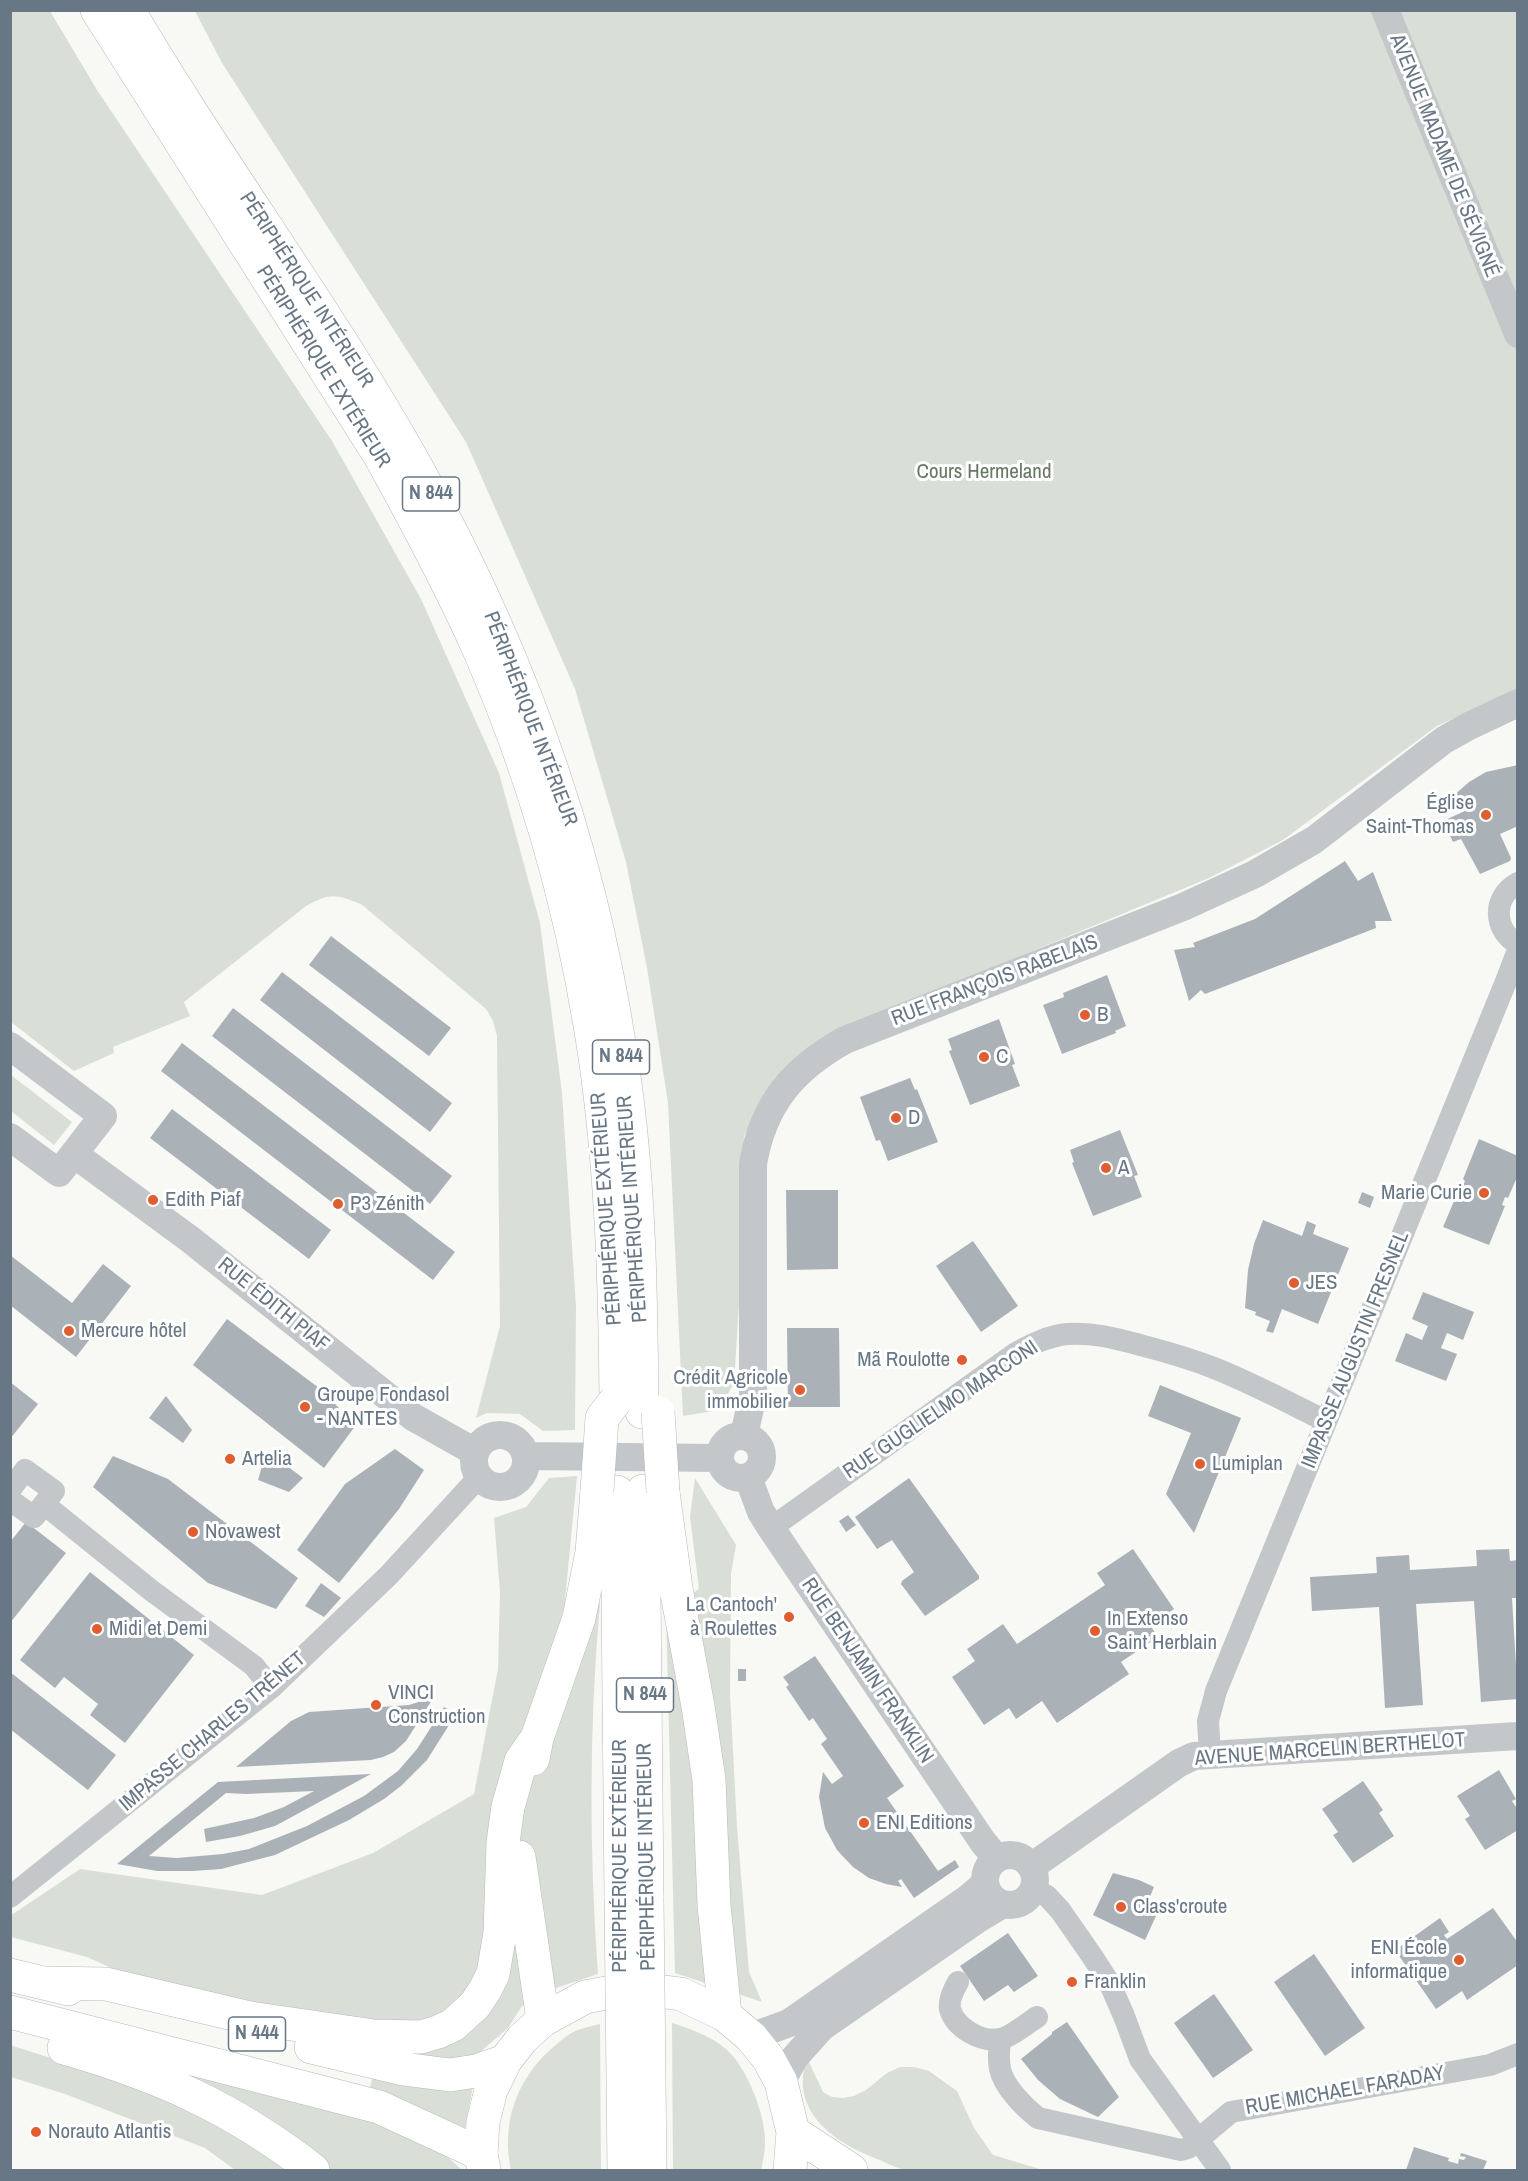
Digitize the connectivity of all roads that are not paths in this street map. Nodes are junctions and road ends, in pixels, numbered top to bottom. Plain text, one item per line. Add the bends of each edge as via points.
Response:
1 (97, 10) edge
2 (128, 10) edge
3 (1385, 10) edge
4 (1518, 334) edge
5 (1518, 703) edge
6 (1518, 883) edge
7 (1518, 944) edge
8 (1518, 950) edge
9 (10, 1046) edge
10 (10, 1137) edge
11 (74, 1154) junction
12 (639, 1408) junction
13 (1326, 1421) junction
14 (744, 1436) junction
15 (526, 1456) junction
16 (719, 1458) junction
17 (477, 1465) junction
18 (748, 1477) junction
19 (10, 1490) edge
20 (630, 1491) junction
21 (10, 1500) edge
22 (44, 1504) junction
23 (771, 1528) junction
24 (271, 1688) junction
25 (1518, 1736) edge
26 (537, 1738) junction
27 (1210, 1754) junction
28 (1033, 1877) junction
29 (995, 1882) junction
30 (10, 1897) edge
31 (634, 1898) junction
32 (10, 1975) edge
33 (958, 1982) dead end
34 (45, 1983) junction
35 (10, 2012) edge
36 (725, 2015) junction
37 (1037, 2017) dead end
38 (543, 2020) junction
39 (10, 2033) edge
40 (751, 2037) junction
41 (1000, 2040) junction
42 (1518, 2054) edge
43 (505, 2061) junction
44 (781, 2082) junction
45 (793, 2132) junction
46 (1198, 2141) junction
47 (483, 2162) edge
48 (313, 2170) edge
49 (624, 2170) edge
50 (650, 2170) edge
51 (790, 2170) edge
52 (851, 2170) edge
53 (1220, 2170) edge

1 - 12 main road, PÉRIPHÉRIQUE EXTÉRIEUR / N 844 via 380,456 459,605 517,745 555,869 590,1026 602,1106 614,1267
2 - 12 main road, PÉRIPHÉRIQUE INTÉRIEUR / N 844 via 378,401 461,550 543,741 599,935 627,1094 640,1282
3 - 4 street, AVENUE MADAME DE SÉVIGNÉ
5 - 14 street, RUE FRANÇOIS RABELAIS via 1444,740 1314,840 1255,874 1183,907 845,1040 799,1071 769,1112 753,1164 753,1395
6 - 7 street via 1504,895 1498,914 1503,931
8 - 13 street, IMPASSE AUGUSTIN FRESNEL
9 - 11 street via 103,1116
10 - 11 street via 59,1173
11 - 17 street, RUE ÉDITH PIAF via 191,1240
12 - 20 main road, PÉRIPHÉRIQUE INTÉRIEUR / N 844
12 - 20 main road, bridge via 603,1418
13 - 23 street, RUE GUGLIELMO MARCONI via 1246,1382 1177,1355 1110,1336 1059,1335 1034,1343 1007,1359
13 - 27 street, IMPASSE AUGUSTIN FRESNEL via 1211,1705
14 - 16 street via 726,1441
14 - 18 street via 756,1442 762,1455 759,1468
15 - 16 street
15 - 17 street via 517,1441 502,1435 485,1440
15 - 17 street via 524,1473 502,1488 485,1483
16 - 18 street via 729,1475
17 - 24 street, IMPASSE CHARLES TRÉNET via 389,1575
18 - 23 street, RUE BENJAMIN FRANKLIN
19 - 22 street via 26,1470 54,1491
20 - 26 main road via 592,1552 579,1618
20 - 31 main road, PÉRIPHÉRIQUE INTÉRIEUR / N 844
20 - 36 main road via 678,1599 698,1706 709,1780 714,1905
21 - 22 street via 34,1517
22 - 24 street via 254,1666
23 - 29 street, RUE BENJAMIN FRANKLIN via 983,1842
24 - 30 street, IMPASSE CHARLES TRÉNET
25 - 27 street, AVENUE MARCELIN BERTHELOT
26 - 34 main road via 521,1761 508,1807 500,1934 493,1974 470,2011 453,2025 421,2037 402,2038 250,2018 106,1984
26 - 38 main road via 519,1838
27 - 28 street, AVENUE MARCELIN BERTHELOT via 1179,1763
28 - 29 street via 1020,1857 1005,1856
28 - 29 street via 1031,1894 1021,1903 1009,1905
28 - 46 street via 1110,1984 1140,2059
29 - 40 street via 789,2023
29 - 44 street via 978,1919 822,2027 795,2057
31 - 49 main road, PÉRIPHÉRIQUE EXTÉRIEUR / N 844, bridge
31 - 50 main road, PÉRIPHÉRIQUE INTÉRIEUR / N 844, bridge
32 - 34 main road, N 444
33 - 41 street via 950,2008 955,2019 981,2038
34 - 43 main road, N 444 via 403,2068 450,2075
35 - 47 main road, N 444 via 368,2103
36 - 38 main road via 681,1994 633,1988 585,1997
36 - 40 main road
37 - 41 street
38 - 43 main road
39 - 48 main road via 133,2068 177,2086 228,2112
40 - 44 main road
41 - 46 street via 999,2068 1003,2079 1038,2118 1181,2150
42 - 46 street, RUE MICHAEL FARADAY via 1490,2066 1231,2112
43 - 47 main road via 490,2090 483,2122
44 - 45 main road
45 - 51 main road
45 - 52 main road
46 - 53 street

